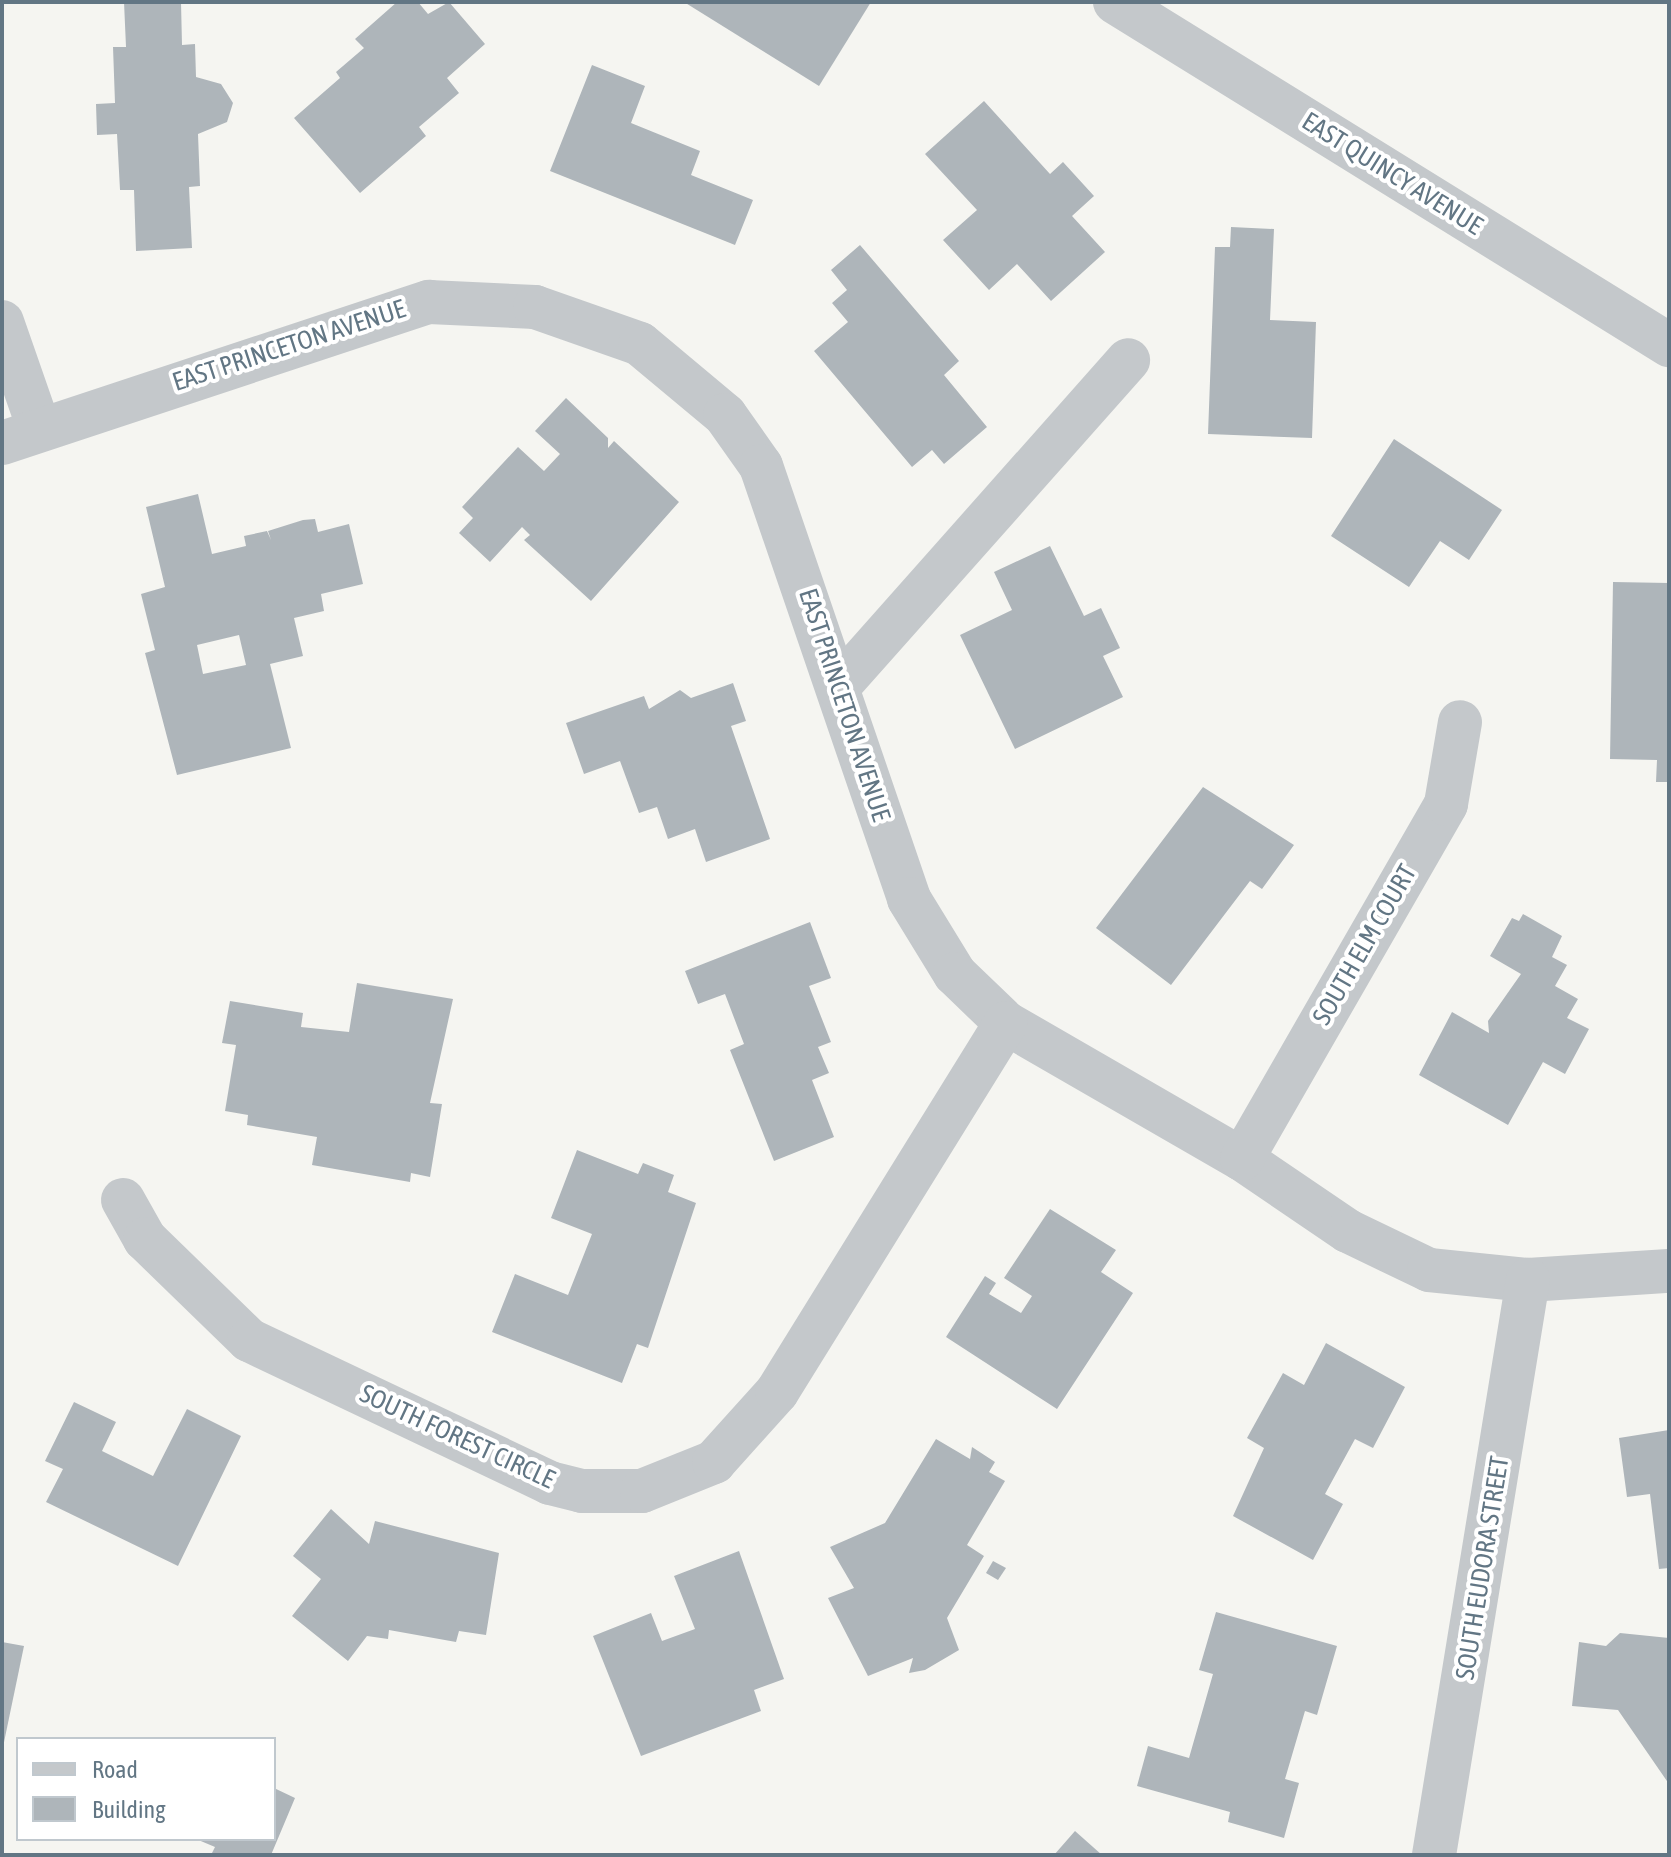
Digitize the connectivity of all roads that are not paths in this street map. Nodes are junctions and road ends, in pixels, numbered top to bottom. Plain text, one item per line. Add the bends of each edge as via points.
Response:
1 (1115, 2) edge
2 (2, 322) edge
3 (1669, 345) edge
4 (1128, 360) dead end
5 (20, 435) edge
6 (838, 687) junction
7 (1460, 722) dead end
8 (1006, 1023) junction
9 (1242, 1159) junction
10 (123, 1200) dead end
11 (1669, 1271) edge
12 (1528, 1280) junction
13 (1434, 1855) edge

1 - 3 street, EAST QUINCY AVENUE
2 - 5 street
4 - 6 street
5 - 6 street, EAST PRINCETON AVENUE via 429,302 535,307 573,316 674,365 725,415 775,501
6 - 8 street, EAST PRINCETON AVENUE via 909,899 955,974
7 - 9 street, SOUTH ELM COURT via 1446,804
8 - 9 street, EAST PRINCETON AVENUE
8 - 10 street, SOUTH FOREST CIRCLE via 777,1392 714,1462 642,1491 593,1492 550,1483 249,1340 156,1250
9 - 12 street, EAST PRINCETON AVENUE via 1348,1231 1429,1270
11 - 12 street, EAST PRINCETON AVENUE
12 - 13 street, SOUTH EUDORA STREET

